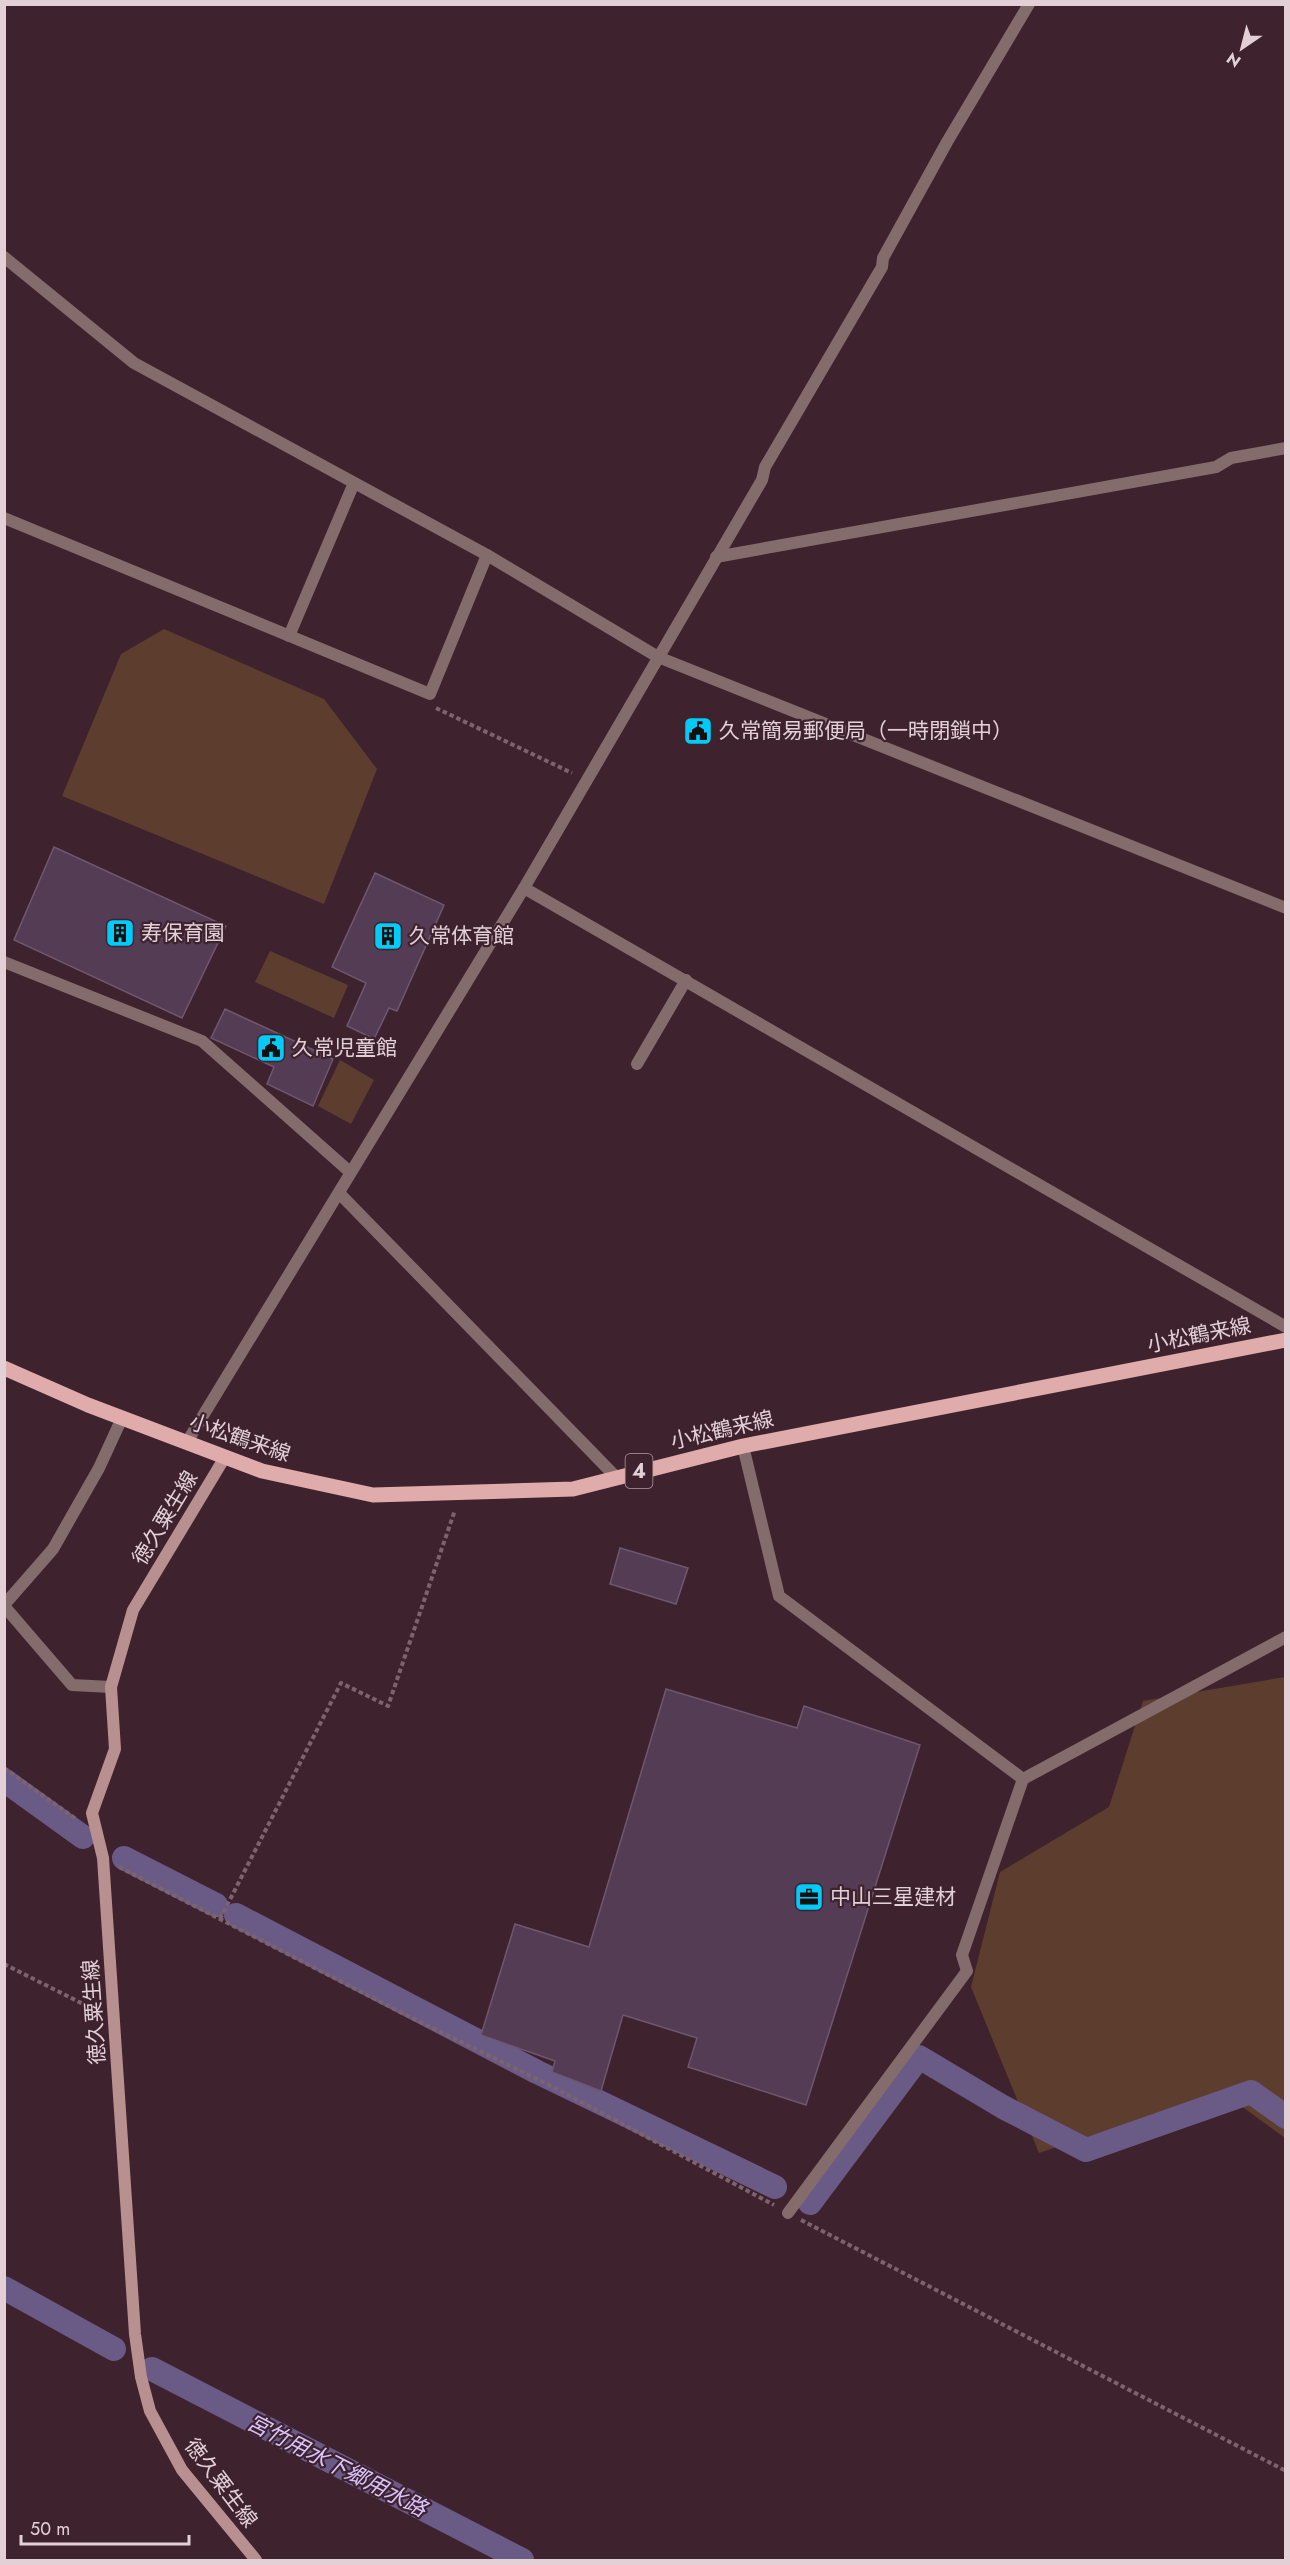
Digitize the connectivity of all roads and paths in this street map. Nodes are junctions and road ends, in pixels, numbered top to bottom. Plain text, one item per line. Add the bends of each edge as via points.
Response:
1 (1029, 4) edge
2 (4, 257) edge
3 (1286, 448) edge
4 (354, 483) junction
5 (4, 518) edge
6 (487, 555) junction
7 (716, 557) junction
8 (289, 636) junction
9 (658, 657) junction
10 (430, 693) junction
11 (587, 780) junction
12 (524, 888) junction
13 (1286, 908) edge
14 (4, 962) edge
15 (686, 980) junction
16 (637, 1064) dead end
17 (350, 1172) junction
18 (339, 1193) junction
19 (1284, 1322) edge
20 (1286, 1340) edge
21 (4, 1368) edge
22 (122, 1418) junction
23 (187, 1442) junction
24 (742, 1446) junction
25 (225, 1457) junction
26 (616, 1477) junction
27 (461, 1493) junction
28 (4, 1605) edge
29 (1286, 1637) edge
30 (111, 1687) junction
31 (4, 1768) edge
32 (1023, 1779) junction
33 (96, 1834) junction
34 (103, 1858) junction
35 (220, 1919) junction
36 (4, 1964) edge
37 (114, 2020) junction
38 (788, 2213) junction
39 (1286, 2471) edge
40 (256, 2560) edge

1 - 7 street via 947,142 883,258 882,267
2 - 4 street via 134,363
3 - 7 street via 1231,458 1216,467
4 - 6 street
4 - 8 street
5 - 8 street
6 - 9 street
6 - 10 street
7 - 9 street
8 - 10 street
9 - 11 street
9 - 13 street
10 - 11 path via 437,711
11 - 12 street
12 - 15 street
12 - 17 street
14 - 17 street via 202,1041
15 - 16 street
15 - 19 street
17 - 18 street
18 - 23 street
18 - 26 street
20 - 24 main road, 小松鶴来線 / 4
21 - 22 main road, 小松鶴来線 / 4
22 - 23 main road, 小松鶴来線 / 4
22 - 28 street via 53,1549
23 - 25 main road, 小松鶴来線 / 4
24 - 26 main road, 小松鶴来線 / 4
24 - 32 street via 779,1596
25 - 27 main road, 小松鶴来線 / 4 via 262,1472 373,1496
25 - 30 main road, 徳久粟生線 via 133,1610
26 - 27 main road, 小松鶴来線 / 4 via 573,1489
27 - 35 path via 388,1706 341,1683
28 - 30 street via 72,1685
29 - 32 street
30 - 33 main road, 徳久粟生線 via 115,1749 93,1813
31 - 33 path
32 - 38 street via 962,1955 967,1971
33 - 34 main road, 徳久粟生線
34 - 35 path
34 - 37 main road, 徳久粟生線
35 - 38 path via 555,2088
36 - 37 path
37 - 40 main road, 徳久粟生線 via 141,2377 150,2411 182,2470
38 - 39 path

